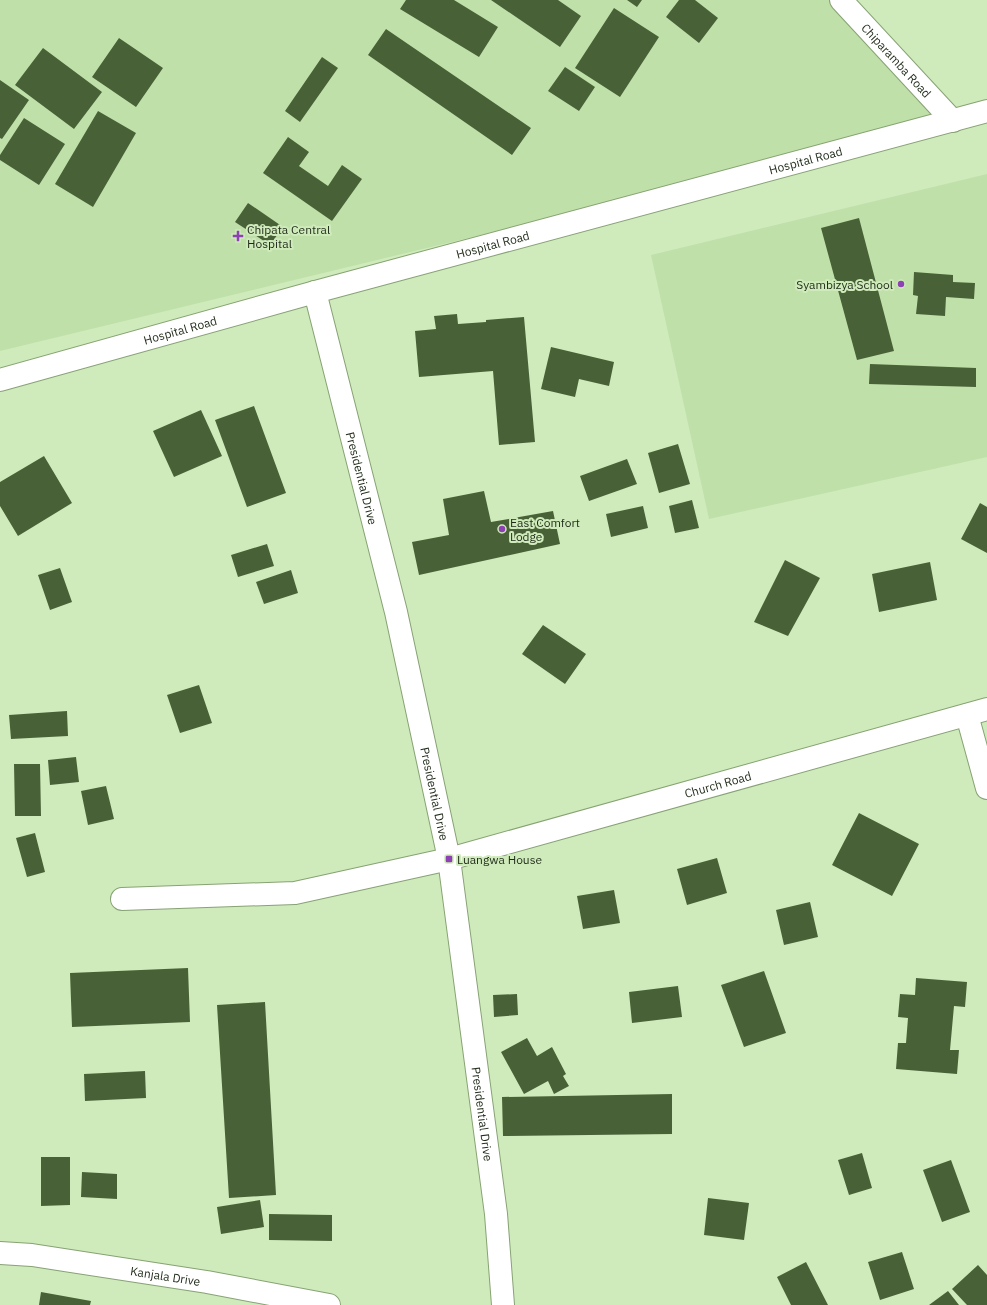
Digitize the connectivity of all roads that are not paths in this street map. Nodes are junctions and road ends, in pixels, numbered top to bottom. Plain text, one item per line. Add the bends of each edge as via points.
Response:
1 (840, 0) edge
2 (987, 111) edge
3 (953, 120) junction
4 (314, 292) junction
5 (0, 380) edge
6 (977, 712) edge
7 (987, 788) edge
8 (449, 859) junction
9 (122, 899) dead end
10 (0, 1253) edge
11 (329, 1305) edge
12 (503, 1305) edge

1 - 3 street, Chiparamba Road
2 - 3 street, Hospital Road
3 - 4 street, Hospital Road
4 - 5 street, Hospital Road
4 - 8 street, Presidential Drive via 396,612
6 - 7 street
6 - 8 street, Church Road
8 - 9 street, Church Road via 295,893
8 - 12 street, Presidential Drive via 496,1214
10 - 11 street, Kanjala Drive via 32,1255 199,1281

